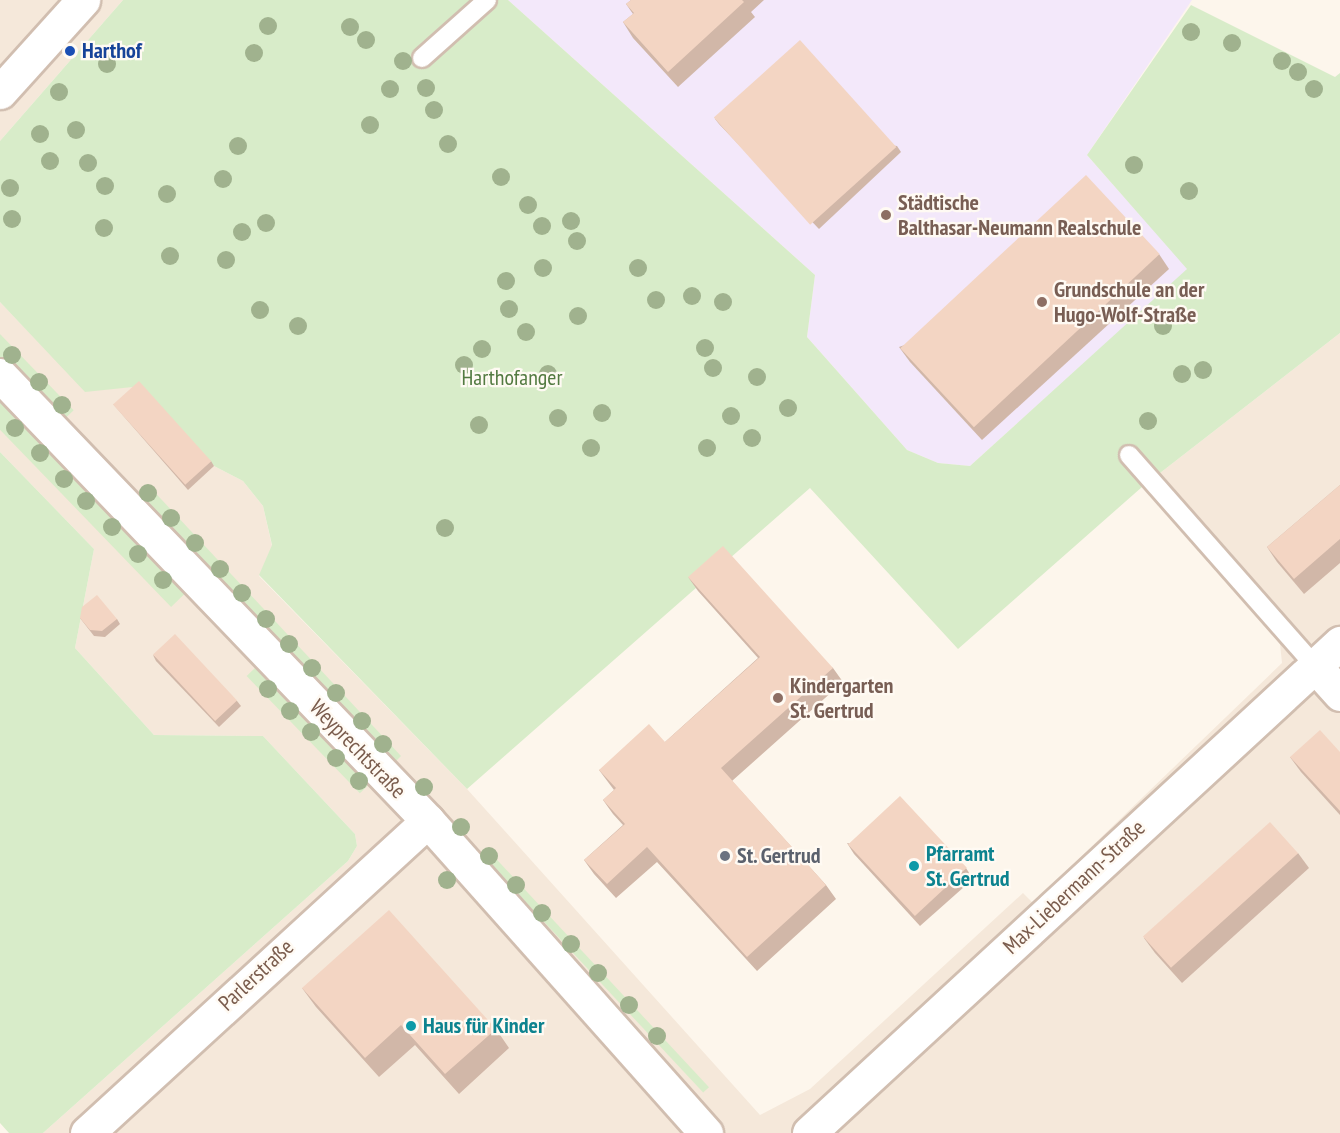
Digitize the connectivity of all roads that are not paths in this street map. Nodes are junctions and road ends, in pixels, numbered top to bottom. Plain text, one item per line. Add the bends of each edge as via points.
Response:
1 (83, 0) edge
2 (487, 0) edge
3 (422, 58) dead end
4 (0, 93) edge
5 (0, 375) edge
6 (1129, 455) dead end
7 (1340, 643) edge
8 (1314, 665) junction
9 (1340, 694) edge
10 (428, 821) junction
11 (703, 1132) edge
12 (87, 1133) edge
13 (809, 1133) edge

1 - 4 street
2 - 3 lane
5 - 10 street, Weyprechtstraße
6 - 8 lane
7 - 8 street, Max-Liebermann-Straße
8 - 9 street
8 - 13 street, Max-Liebermann-Straße
10 - 11 street, Weyprechtstraße
10 - 12 street, Parlerstraße

